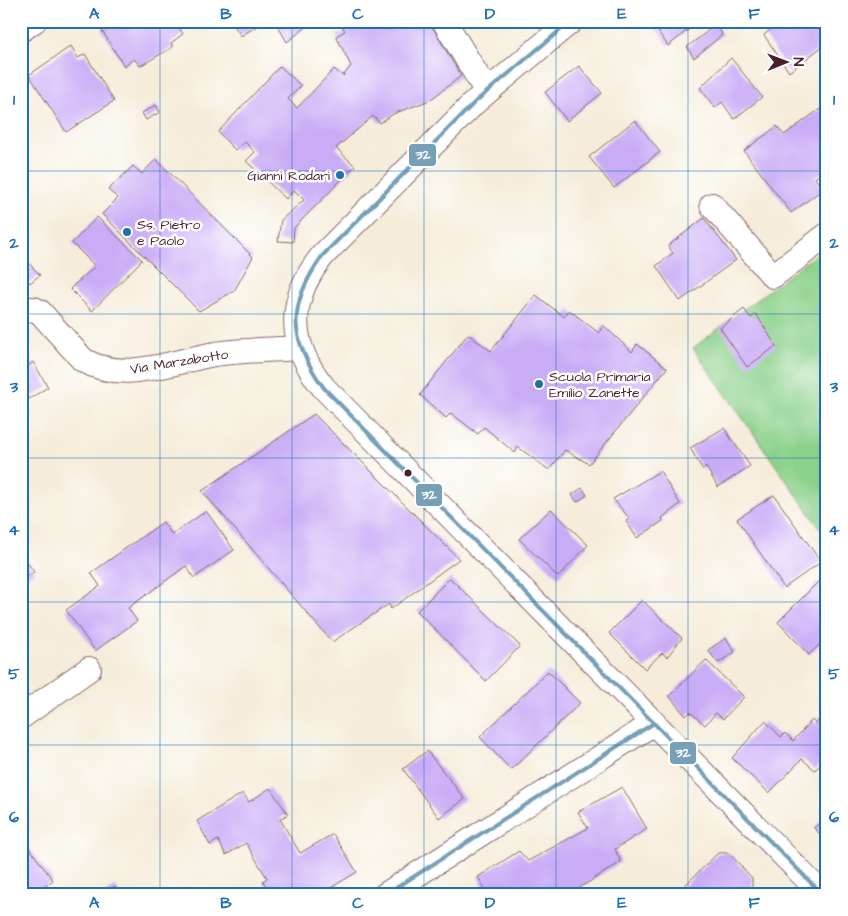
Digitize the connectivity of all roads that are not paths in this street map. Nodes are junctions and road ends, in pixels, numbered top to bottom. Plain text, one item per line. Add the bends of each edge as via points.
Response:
1 (34, 21) edge
2 (444, 21) edge
3 (571, 21) edge
4 (21, 30) edge
5 (487, 92) junction
6 (712, 205) dead end
7 (827, 235) edge
8 (21, 310) edge
9 (299, 340) junction
10 (89, 669) dead end
11 (21, 717) edge
12 (654, 723) junction
13 (385, 895) edge
14 (823, 895) edge

1 - 4 street
2 - 5 street
3 - 5 street
5 - 9 street via 310,271 298,299
6 - 7 street via 772,276
8 - 9 street, Via Marzabotto via 40,312 83,360 112,370 159,367
9 - 12 street via 310,369 324,388
10 - 11 street
12 - 13 street
12 - 14 street

